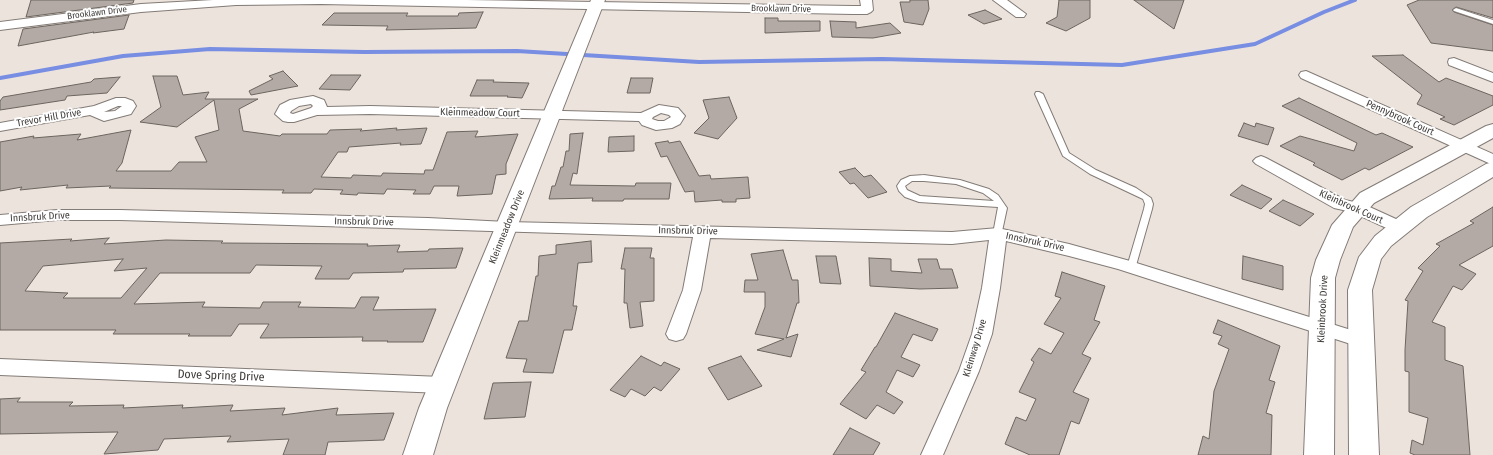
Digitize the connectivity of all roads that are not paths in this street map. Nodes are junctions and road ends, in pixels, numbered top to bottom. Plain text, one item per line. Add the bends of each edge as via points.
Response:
1 (322, 0) edge
2 (999, 0) edge
3 (458, 2) edge
4 (597, 3) edge
5 (731, 4) edge
6 (867, 5) edge
7 (1456, 10) dead end
8 (1020, 14) dead end
9 (1493, 22) edge
10 (0, 26) edge
11 (1454, 62) dead end
12 (1306, 76) dead end
13 (1493, 78) edge
14 (1038, 94) dead end
15 (97, 110) dead end
16 (316, 111) dead end
17 (553, 114) junction
18 (645, 116) dead end
19 (0, 126) edge
20 (1493, 130) edge
21 (1462, 146) junction
22 (1493, 160) edge
23 (1261, 161) dead end
24 (1493, 168) edge
25 (1001, 204) junction
26 (1357, 208) junction
27 (0, 220) edge
28 (508, 227) junction
29 (1401, 228) junction
30 (703, 231) junction
31 (998, 234) junction
32 (1132, 268) junction
33 (1322, 328) junction
34 (676, 334) dead end
35 (1360, 340) junction
36 (0, 367) edge
37 (442, 385) junction
38 (418, 455) edge
39 (932, 455) edge
40 (1319, 455) edge
41 (1364, 455) edge

1 - 3 street, Brooklawn Drive
1 - 10 street, Brooklawn Drive via 244,1 155,7
2 - 8 street
3 - 4 street, Brooklawn Drive
4 - 5 street, Brooklawn Drive
4 - 17 street, Kleinmeadow Drive
5 - 6 street, Brooklawn Drive
7 - 9 lane
11 - 13 street
12 - 21 street, Pennybrook Court
14 - 32 lane via 1066,154 1093,172 1147,198 1149,204
15 - 19 street, Trevor Hill Drive
16 - 17 street, Kleinmeadow Court
17 - 18 street, Kleinmeadow Court
17 - 28 street, Kleinmeadow Drive
20 - 21 street, Kleinbrook Drive
21 - 22 street, Pennybrook Court
21 - 26 street, Kleinbrook Drive via 1367,198
23 - 26 street, Kleinbrook Court via 1340,204
24 - 29 street via 1419,212
25 - 25 lane via 986,191 946,179 910,179 901,186 908,195 919,199
25 - 31 lane via 1003,208
26 - 29 street, Kleinbrook Court
26 - 33 street, Kleinbrook Drive via 1343,225 1328,260 1323,278
27 - 28 street, Innsbruk Drive via 57,215 128,215
28 - 30 street, Innsbruk Drive
28 - 37 street, Kleinmeadow Drive
29 - 35 street via 1383,241 1370,257 1364,273 1360,290
30 - 31 street, Innsbruk Drive via 952,238
30 - 34 street via 692,290
31 - 32 street, Innsbruk Drive
31 - 39 street, Kleinway Drive via 982,334 969,371
32 - 33 street, Innsbruk Drive
33 - 35 street, Innsbruk Drive
33 - 40 street, Kleinbrook Drive
35 - 41 street
36 - 37 street, Dove Spring Drive
37 - 38 street, Kleinmeadow Drive

